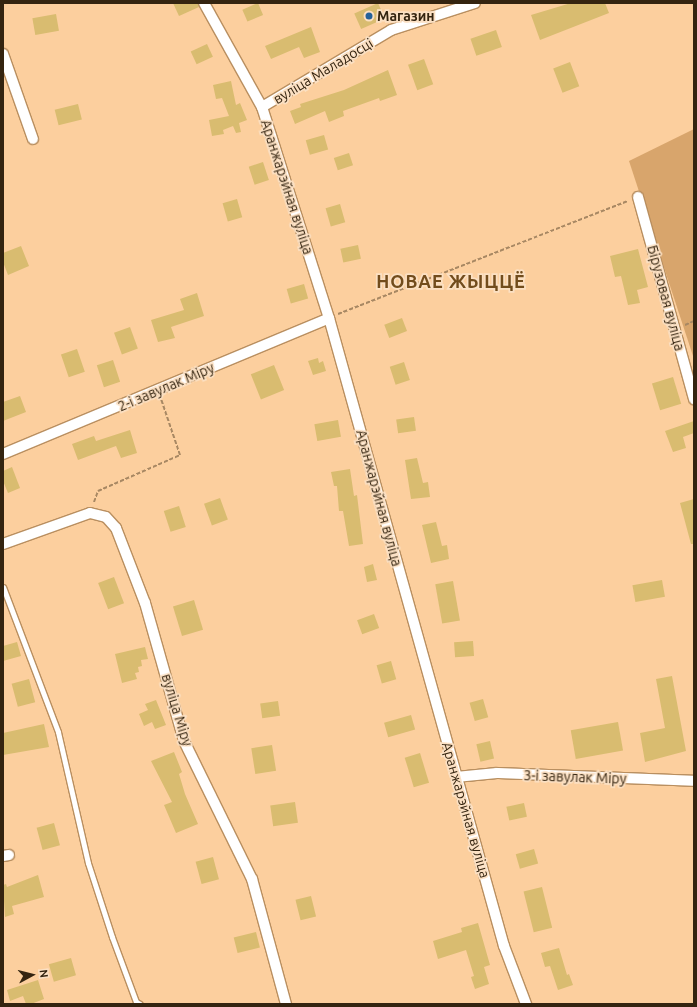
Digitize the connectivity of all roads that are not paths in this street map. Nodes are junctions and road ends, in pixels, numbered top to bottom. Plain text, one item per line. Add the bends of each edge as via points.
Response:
1 (204, 3) edge
2 (475, 3) edge
3 (3, 54) edge
4 (262, 107) junction
5 (33, 138) dead end
6 (638, 197) road end
7 (329, 318) junction
8 (694, 399) edge
9 (3, 454) edge
10 (3, 544) edge
11 (3, 587) edge
12 (456, 777) junction
13 (694, 781) edge
14 (140, 1004) edge
15 (286, 1004) edge
16 (526, 1004) edge

1 - 4 street, Аранжарэйная вуліца
2 - 4 street, вуліца Маладосці via 392,30
3 - 5 street
4 - 7 street, Аранжарэйная вуліца
6 - 8 street, Бірузовая вуліца
7 - 9 street, 2-і завулак Міру
7 - 12 street, Аранжарэйная вуліца
10 - 15 street, вуліца Міру via 90,513 106,517 116,528 145,603 184,741 252,879
11 - 14 lane via 58,732 88,863 112,937 136,1002
12 - 13 street, 3-і завулак Міру via 497,773
12 - 16 street, Аранжарэйная вуліца via 504,946

